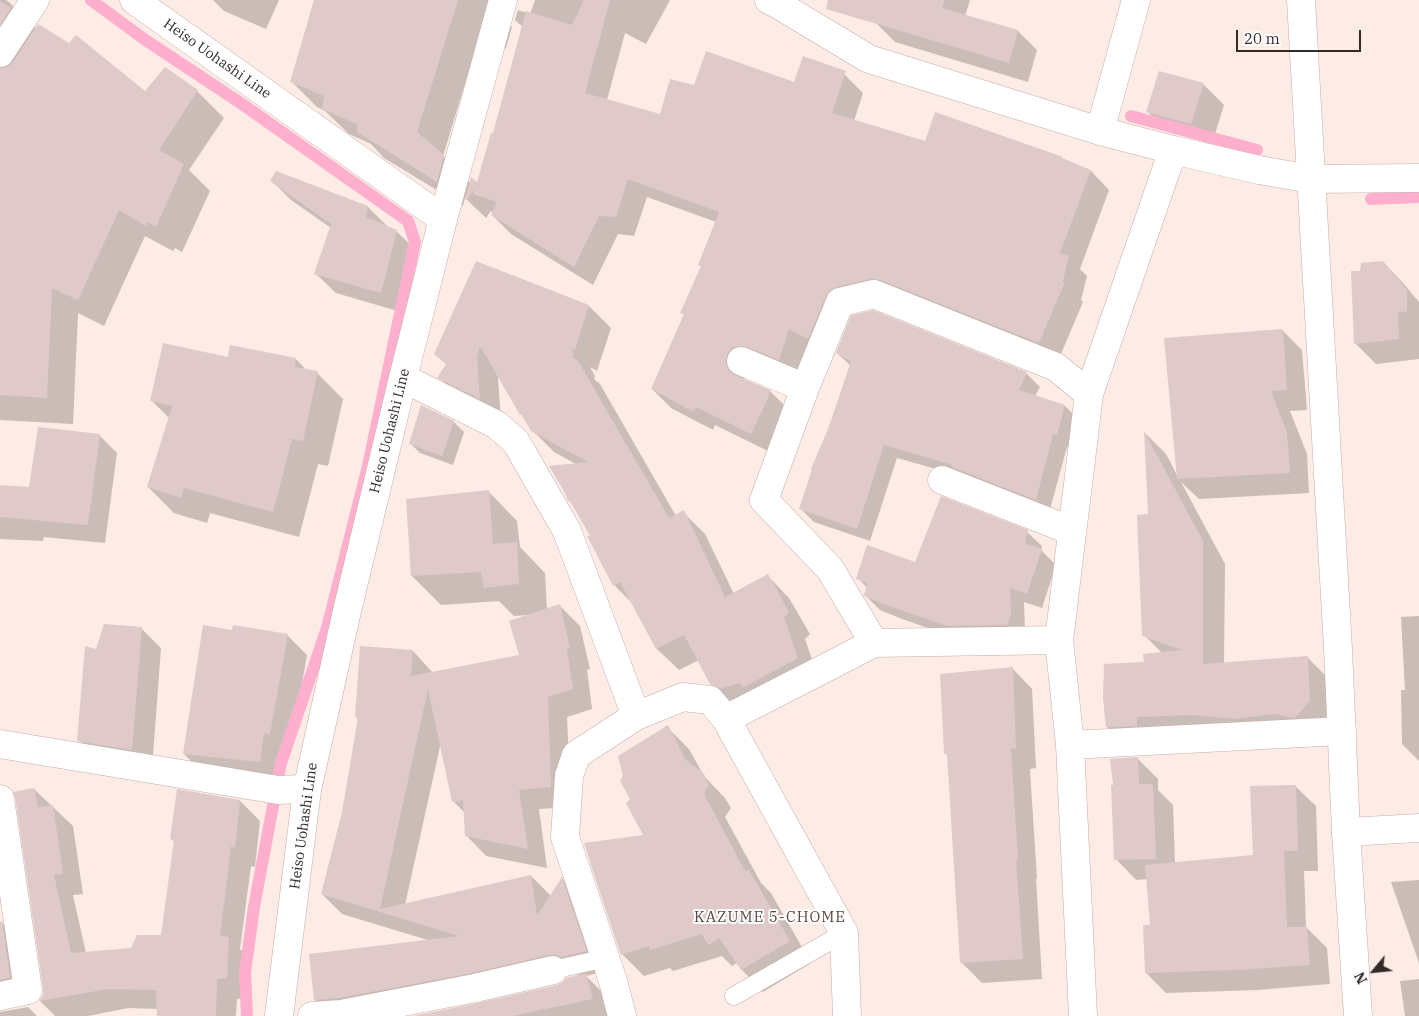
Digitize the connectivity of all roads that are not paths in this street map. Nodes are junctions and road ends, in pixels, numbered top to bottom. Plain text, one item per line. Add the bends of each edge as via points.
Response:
1 (35, 0) edge
2 (134, 0) edge
3 (504, 0) edge
4 (768, 0) edge
5 (1136, 0) edge
6 (1301, 0) edge
7 (0, 53) edge
8 (1100, 131) junction
9 (1173, 150) junction
10 (1419, 178) edge
11 (1311, 179) junction
12 (443, 219) junction
13 (741, 361) dead end
14 (403, 378) junction
15 (805, 388) junction
16 (1089, 394) junction
17 (942, 480) dead end
18 (1072, 531) junction
19 (1059, 640) junction
20 (874, 643) junction
21 (636, 716) junction
22 (726, 719) junction
23 (1342, 731) junction
24 (0, 744) edge
25 (1070, 745) junction
26 (296, 790) junction
27 (0, 799) edge
28 (1419, 828) edge
29 (1346, 832) junction
30 (844, 932) junction
31 (606, 958) junction
32 (553, 970) joint
33 (0, 996) edge
34 (734, 996) dead end
35 (279, 1016) edge
36 (312, 1016) edge
37 (622, 1016) edge
38 (847, 1016) edge
39 (1083, 1016) edge
40 (1358, 1016) edge

1 - 7 street
2 - 12 street, Heiso Uohashi Line
3 - 12 street
4 - 8 street via 869,59
5 - 8 street
6 - 11 street
8 - 9 street
9 - 11 street
9 - 16 street
10 - 11 street
11 - 23 street
12 - 14 street, Heiso Uohashi Line
13 - 15 street
14 - 21 street via 497,425 516,442 568,531
14 - 26 street, Heiso Uohashi Line via 349,601
15 - 16 street via 840,302 874,294 1056,367
15 - 20 street via 764,500 830,569
16 - 18 street
17 - 18 street
18 - 19 street
19 - 20 street
19 - 25 street
20 - 22 street
21 - 22 street via 683,697 710,700
21 - 31 street via 576,755 570,776 565,837
22 - 30 street
23 - 25 street
23 - 29 street
24 - 26 street
25 - 39 street
26 - 35 street, Heiso Uohashi Line
27 - 33 street via 28,990
28 - 29 street
29 - 40 street
30 - 34 lane
30 - 38 street
31 - 32 lane
31 - 37 street
32 - 36 street via 351,1012

